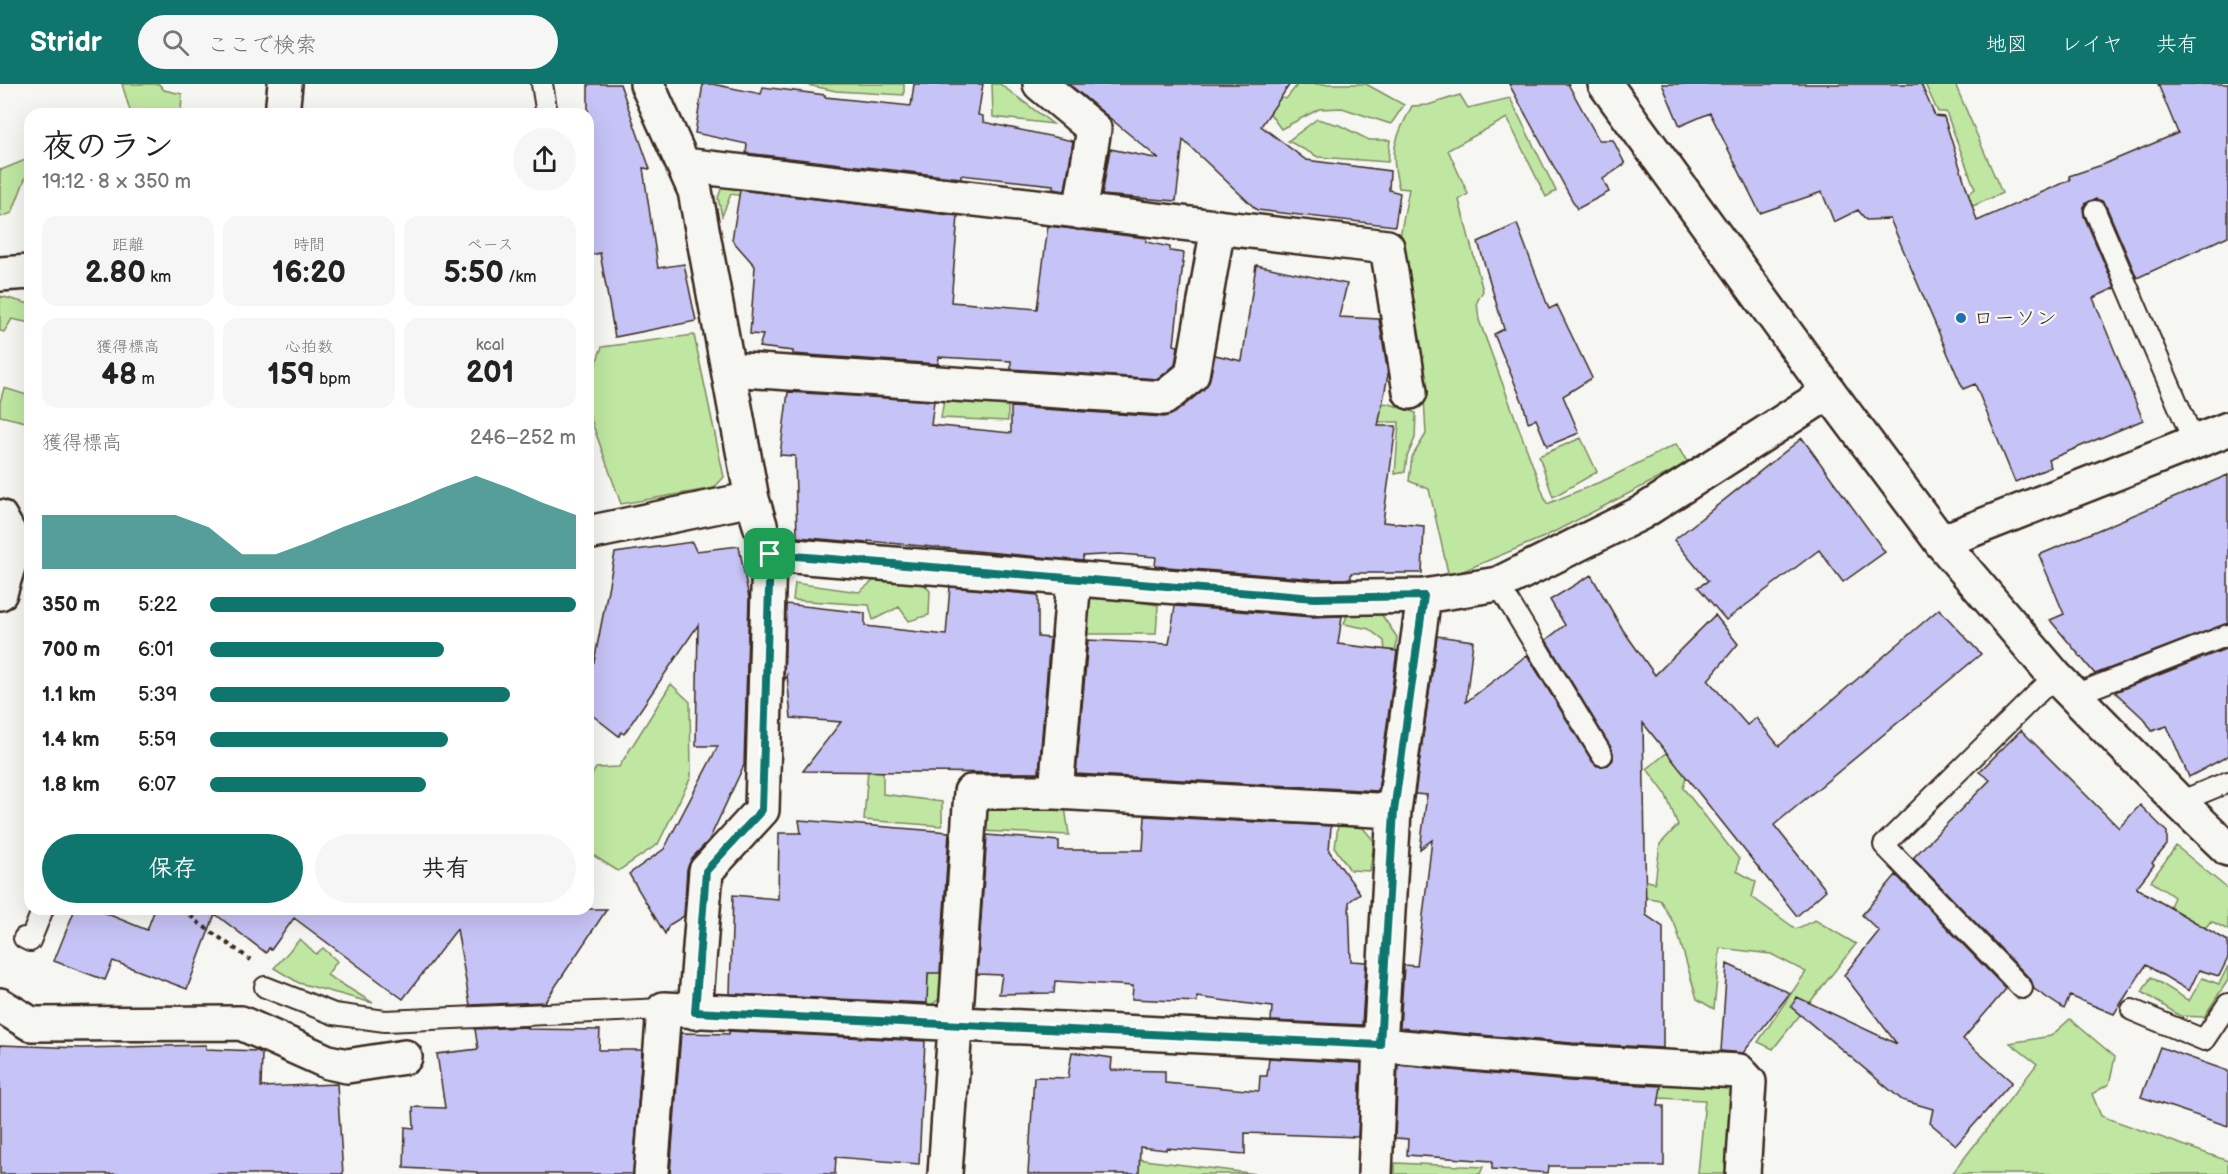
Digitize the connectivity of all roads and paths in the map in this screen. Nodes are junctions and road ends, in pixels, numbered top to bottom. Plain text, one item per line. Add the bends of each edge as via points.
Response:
1 (285, 84) edge
2 (542, 84) edge
3 (647, 84) edge
4 (1040, 84) edge
5 (1605, 84) edge
6 (283, 108) edge
7 (546, 108) edge
8 (684, 165) junction
9 (1080, 212) junction
10 (2095, 212) dead end
11 (1218, 227) junction
12 (24, 272) edge
13 (0, 274) edge
14 (729, 369) junction
15 (1410, 392) dead end
16 (1828, 392) junction
17 (2228, 429) edge
18 (2194, 442) junction
19 (752, 500) junction
20 (0, 517) edge
21 (594, 531) edge
22 (1941, 542) junction
23 (770, 554) junction
24 (1074, 579) junction
25 (1498, 584) junction
26 (0, 593) edge
27 (1424, 596) junction
28 (2228, 635) edge
29 (2064, 686) junction
30 (1602, 755) dead end
31 (2228, 782) edge
32 (1056, 792) junction
33 (2179, 802) junction
34 (1394, 811) junction
35 (2228, 849) edge
36 (40, 915) edge
37 (190, 915) edge
38 (24, 938) dead end
39 (265, 987) joint
40 (2022, 988) dead end
41 (2228, 1004) edge
42 (0, 1005) edge
43 (680, 1010) junction
44 (2133, 1010) dead end
45 (954, 1024) junction
46 (1380, 1045) junction
47 (405, 1057) dead end
48 (651, 1174) edge
49 (945, 1174) edge
50 (1375, 1174) edge
51 (1743, 1174) edge

1 - 6 street
2 - 7 lane
3 - 8 street
4 - 9 street via 1094,129
5 - 16 street
8 - 9 street
8 - 14 street via 695,191
9 - 11 street
10 - 18 lane
11 - 14 street via 1192,375 1164,398
11 - 15 street via 1387,247
12 - 13 street
14 - 19 street
16 - 22 street
16 - 25 street via 1641,513
17 - 18 street
18 - 22 street
19 - 21 street
19 - 23 street
20 - 26 street via 15,544
22 - 29 street
23 - 24 street
23 - 43 street via 762,810 706,871
24 - 27 street via 1314,598
24 - 32 street
25 - 27 street
25 - 30 lane
27 - 34 street
28 - 29 lane
29 - 33 street
29 - 40 lane via 1884,845
31 - 33 lane
32 - 34 street
32 - 45 street via 971,792
33 - 35 street
34 - 46 street
36 - 38 lane via 30,941
37 - 39 path via 255,963
39 - 43 lane via 334,1014 384,1021
41 - 44 lane via 2204,1040
42 - 47 street via 31,1024 241,1023 328,1062 347,1066
43 - 45 street
43 - 48 street
45 - 46 street
45 - 49 street
46 - 50 street
46 - 51 street via 1571,1062 1739,1071 1749,1082

